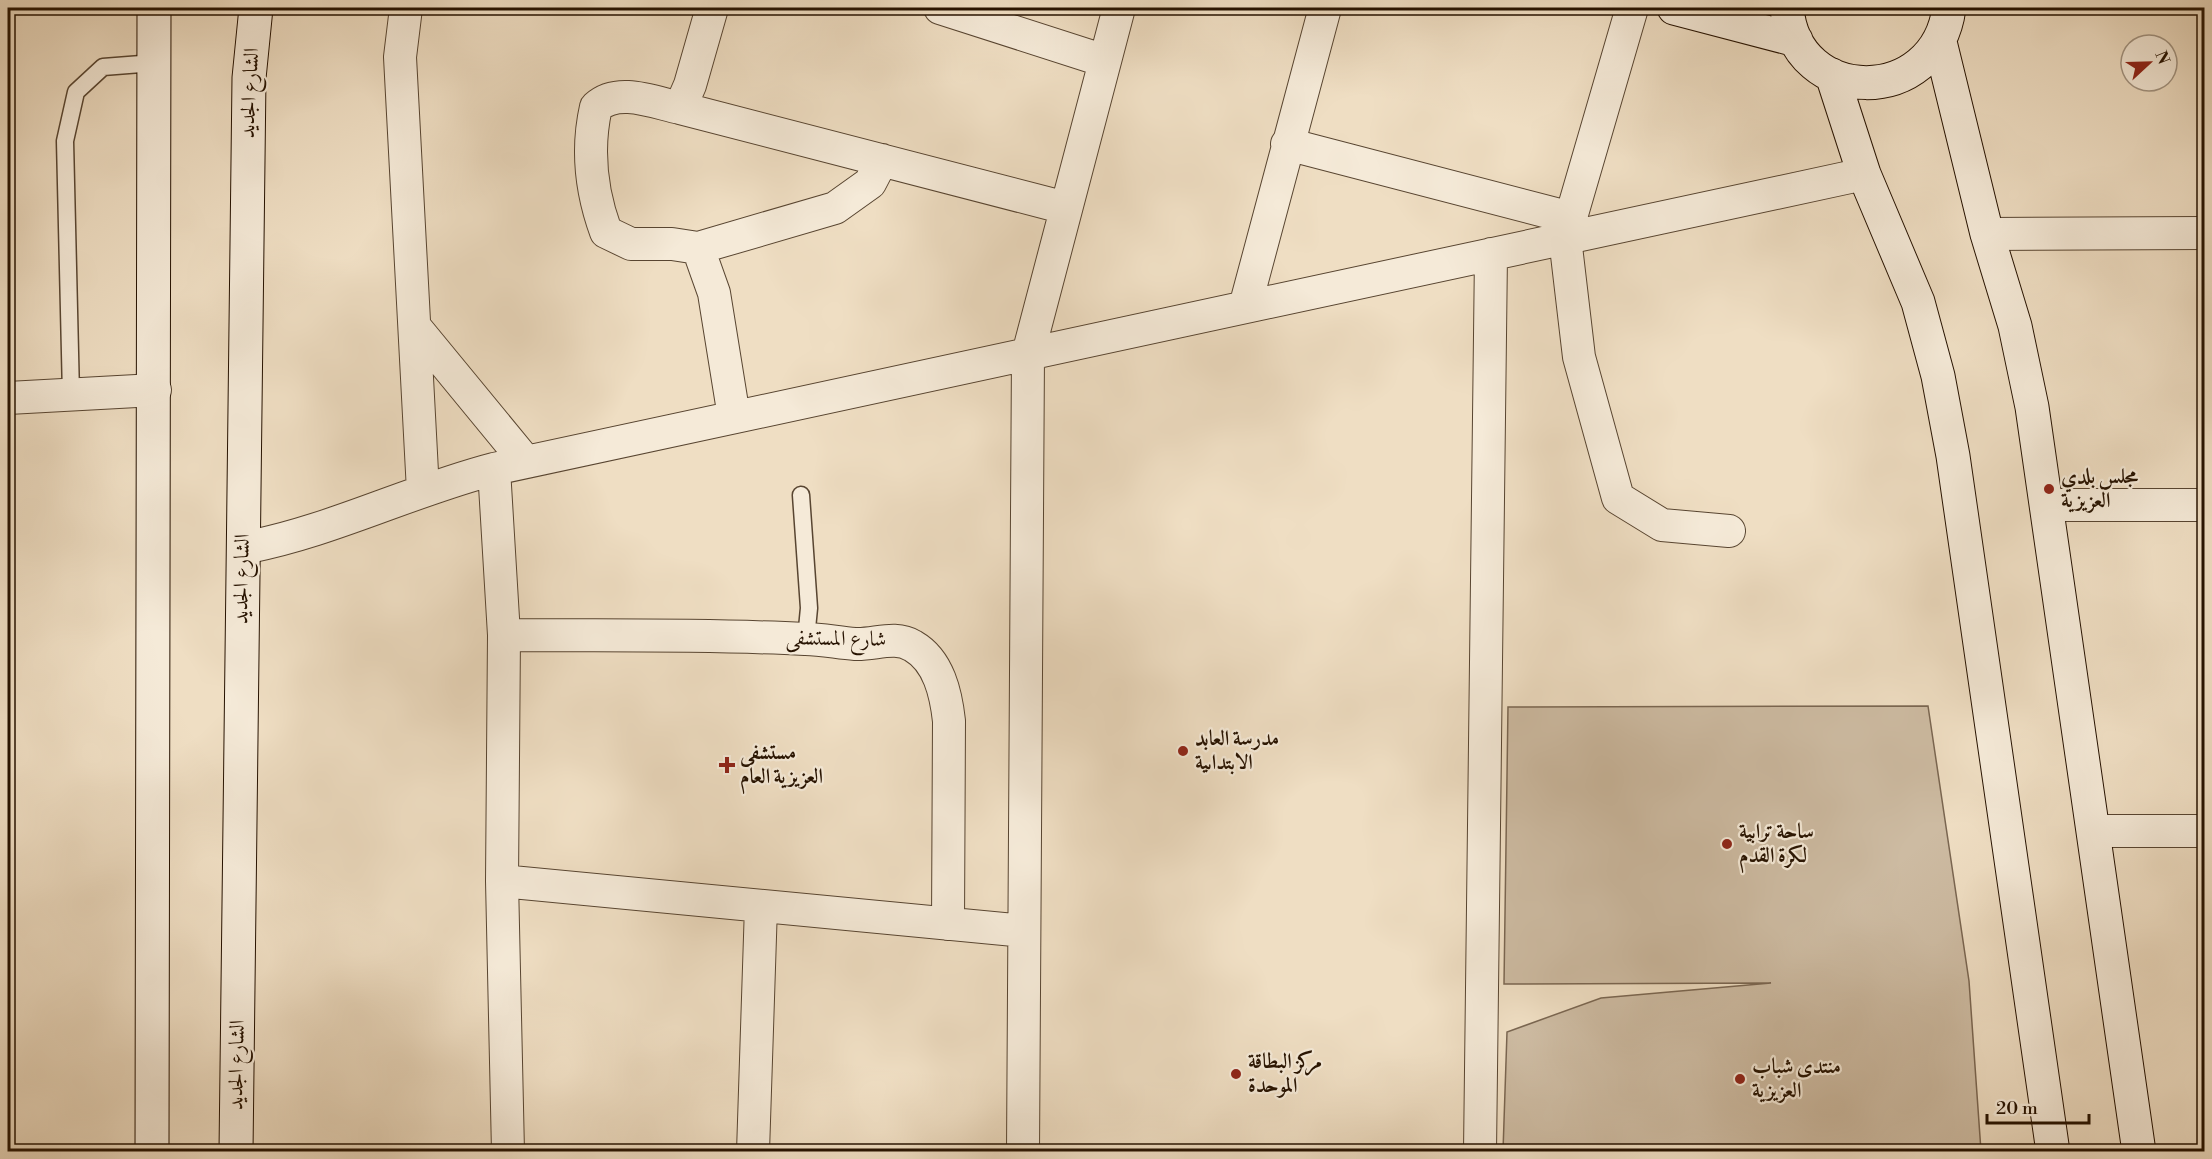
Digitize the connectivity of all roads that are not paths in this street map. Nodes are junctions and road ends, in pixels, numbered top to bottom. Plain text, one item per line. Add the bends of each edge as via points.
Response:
1 (154, 8) edge
2 (256, 8) edge
3 (406, 8) edge
4 (712, 8) edge
5 (940, 8) edge
6 (1119, 8) edge
7 (1325, 8) edge
8 (1632, 8) edge
9 (1674, 8) edge
10 (1787, 8) edge
11 (1949, 8) edge
12 (1796, 40) junction
13 (1940, 42) junction
14 (1105, 61) junction
15 (154, 63) junction
16 (1833, 75) junction
17 (680, 108) junction
18 (1287, 144) junction
19 (882, 160) junction
20 (1864, 174) junction
21 (1066, 208) junction
22 (1568, 228) junction
23 (2205, 232) edge
24 (1987, 234) junction
25 (698, 248) junction
26 (1491, 254) junction
27 (1245, 307) junction
28 (415, 327) junction
29 (1028, 354) junction
30 (155, 390) junction
31 (71, 395) junction
32 (8, 398) edge
33 (734, 417) junction
34 (526, 462) junction
35 (494, 469) junction
36 (423, 491) junction
37 (801, 495) dead end
38 (2048, 505) junction
39 (2205, 505) edge
40 (1729, 531) dead end
41 (243, 548) junction
42 (504, 635) junction
43 (806, 639) junction
44 (2094, 831) junction
45 (2205, 831) edge
46 (502, 881) junction
47 (761, 906) junction
48 (948, 924) junction
49 (1024, 931) junction
50 (152, 1152) edge
51 (236, 1152) edge
52 (508, 1152) edge
53 (753, 1152) edge
54 (1023, 1152) edge
55 (1480, 1152) edge
56 (2053, 1152) edge
57 (2139, 1152) edge

1 - 15 street
2 - 41 street, الشارع الجديد via 249,78
3 - 28 street via 400,57
4 - 17 street
5 - 14 street
6 - 14 street
7 - 18 street
8 - 22 street
9 - 12 street
10 - 12 street
11 - 13 street
12 - 16 street via 1818,66
13 - 16 street via 1928,59 1893,80 1852,82
13 - 24 street
14 - 21 street
15 - 30 street
15 - 31 lane via 103,67 76,92 65,141
16 - 20 street
17 - 19 street
17 - 25 street via 631,97 606,99 596,107 590,162 596,204 606,232 631,244
18 - 22 street
18 - 27 street
19 - 21 street
19 - 25 street via 870,183 835,208
20 - 22 street
20 - 56 street via 1914,291 1938,376
21 - 29 street
22 - 26 street
22 - 40 street via 1579,357 1618,498 1662,525
23 - 24 street
24 - 38 street via 2015,326
25 - 33 street via 714,293
26 - 27 street
26 - 55 street
27 - 29 street
28 - 34 street
28 - 36 street
29 - 33 street
29 - 49 street
30 - 31 street
30 - 50 street
31 - 32 street
33 - 34 street
34 - 35 street
35 - 36 street
35 - 42 street
36 - 41 street via 299,535
37 - 43 lane via 809,608
38 - 39 street
38 - 44 street
41 - 51 street, الشارع الجديد
42 - 43 street, شارع المستشفى
42 - 46 street
43 - 48 street, شارع المستشفى via 856,644 901,640 926,656 935,670 949,721
44 - 45 street
44 - 57 street
46 - 47 street
46 - 52 street
47 - 48 street
47 - 53 street
48 - 49 street
49 - 54 street

